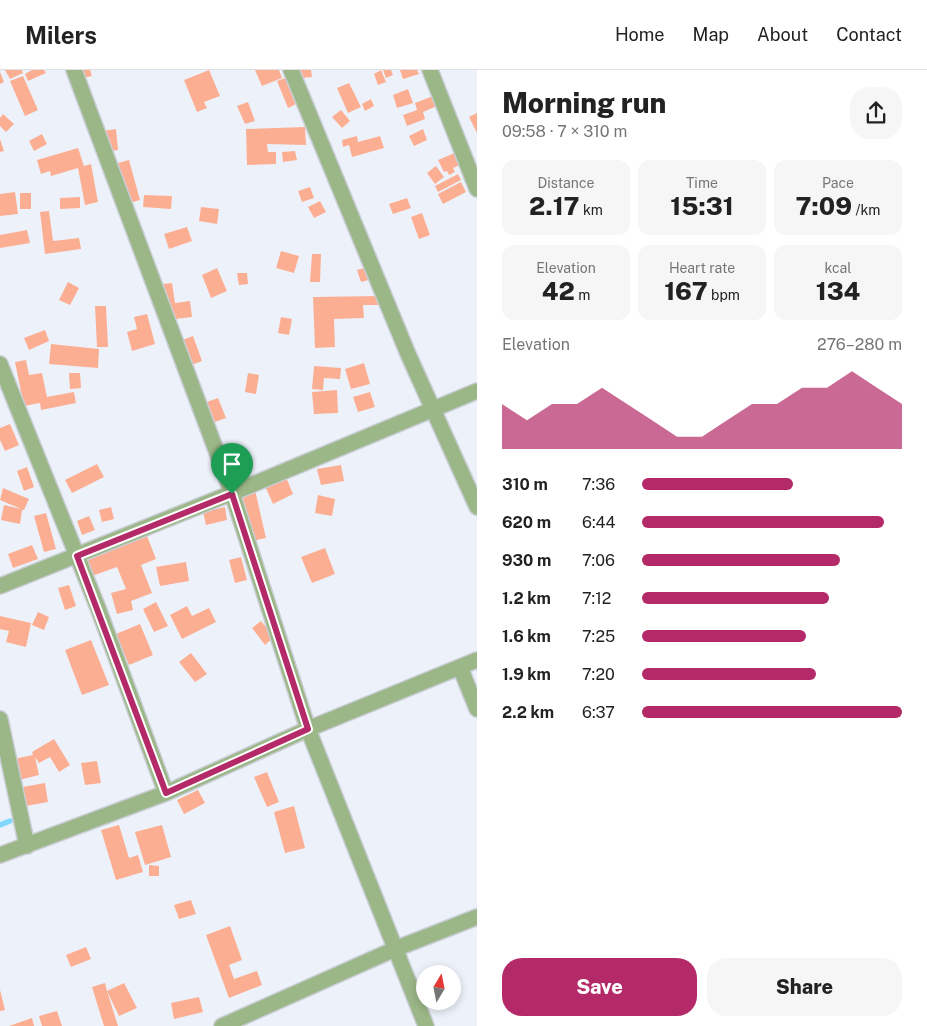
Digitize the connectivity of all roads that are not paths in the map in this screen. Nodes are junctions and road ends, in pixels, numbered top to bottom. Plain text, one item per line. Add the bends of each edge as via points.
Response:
1 (74, 70) edge
2 (290, 70) edge
3 (430, 70) edge
4 (477, 189) edge
5 (0, 364) edge
6 (477, 391) edge
7 (433, 411) junction
8 (232, 494) junction
9 (477, 507) edge
10 (77, 556) junction
11 (0, 586) edge
12 (477, 660) edge
13 (460, 667) junction
14 (477, 708) edge
15 (0, 719) edge
16 (308, 729) junction
17 (166, 793) junction
18 (27, 846) junction
19 (0, 856) edge
20 (477, 917) edge
21 (395, 949) junction
22 (222, 1026) edge
23 (426, 1026) edge

1 - 8 street
2 - 7 street
3 - 4 street
5 - 10 street
6 - 7 street
7 - 8 street
7 - 9 street
8 - 10 street
8 - 16 street
10 - 11 street
10 - 17 street
12 - 13 street
13 - 14 street
13 - 16 street
15 - 18 street
16 - 17 street
16 - 21 street
17 - 18 street
18 - 19 street
20 - 21 street
21 - 22 street
21 - 23 street

